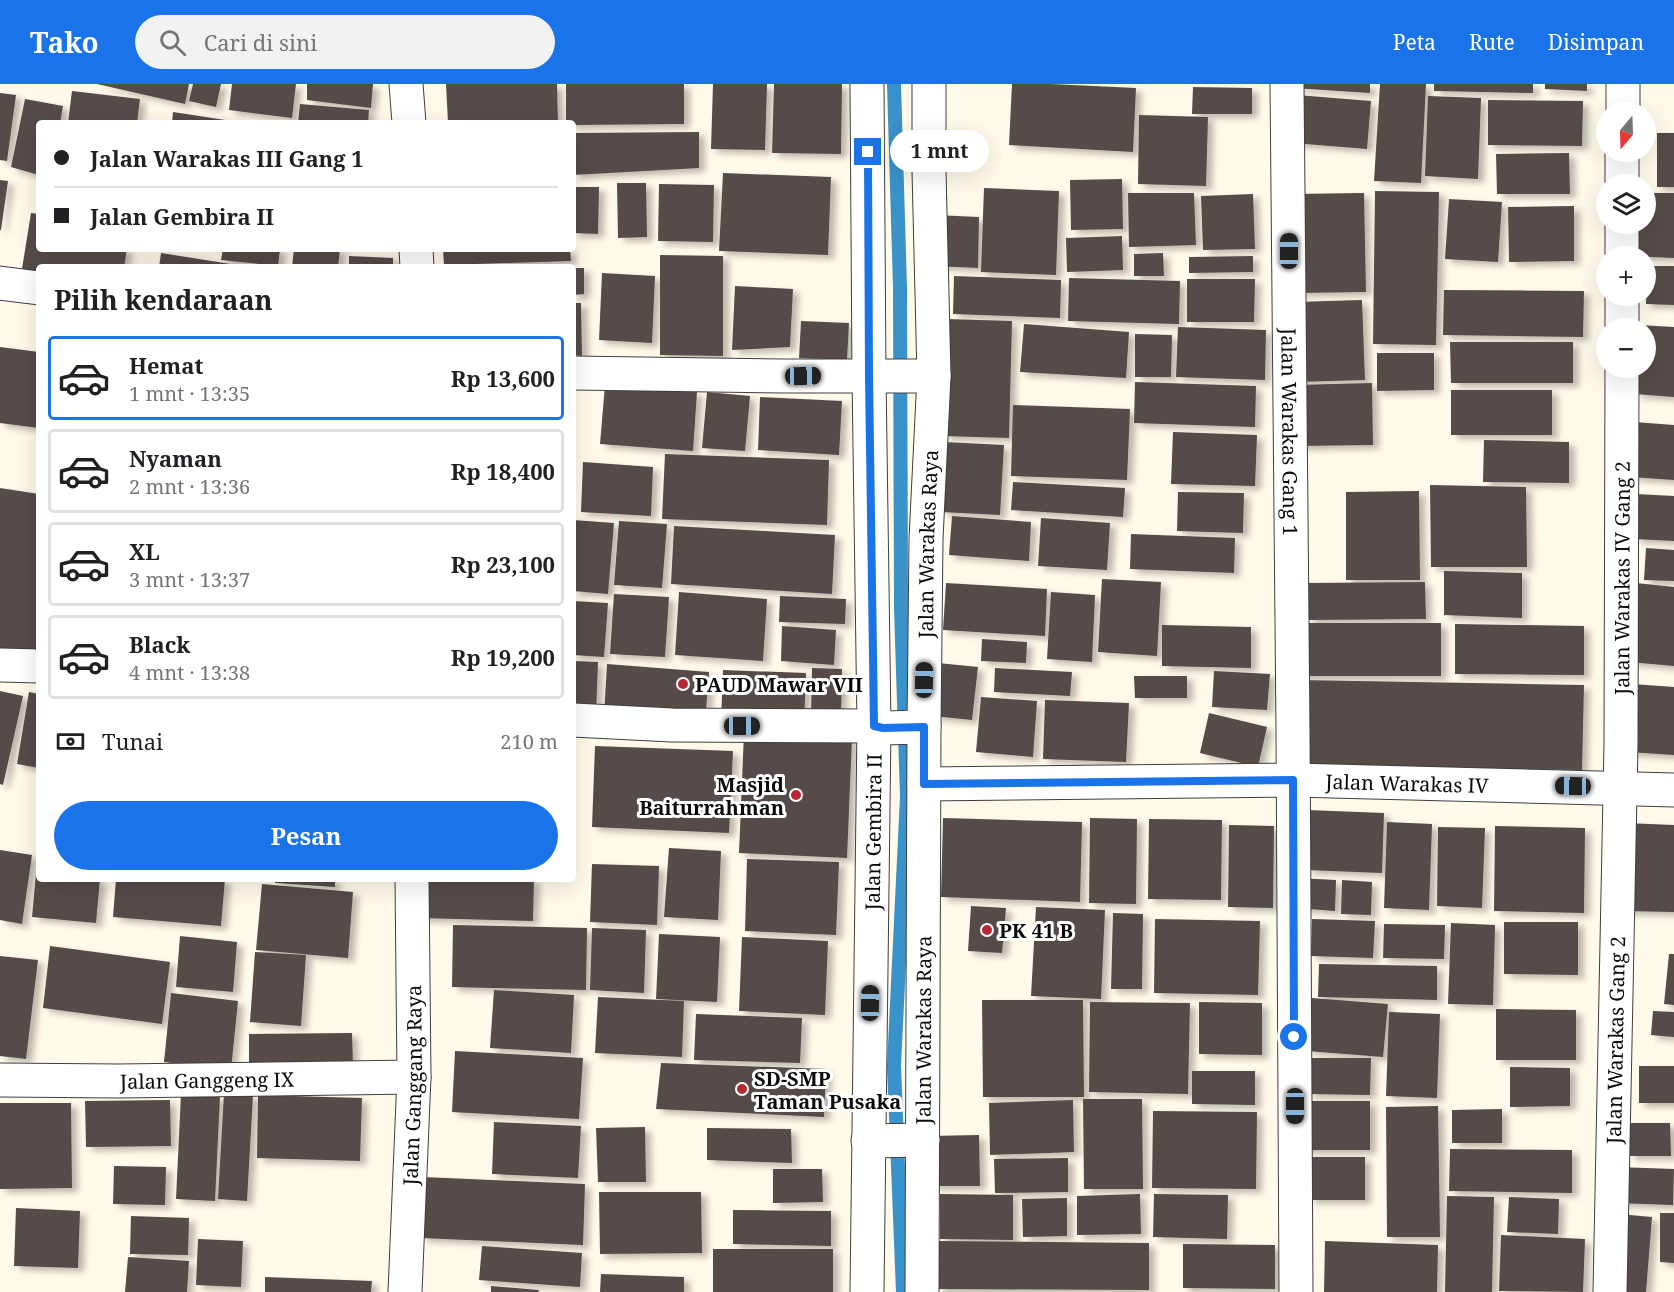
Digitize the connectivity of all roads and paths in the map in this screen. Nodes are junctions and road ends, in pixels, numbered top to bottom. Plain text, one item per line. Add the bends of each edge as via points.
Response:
1 (406, 84) edge
2 (867, 84) edge
3 (929, 84) edge
4 (1287, 84) edge
5 (1623, 84) edge
6 (1623, 102) edge
7 (409, 120) edge
8 (0, 283) edge
9 (36, 288) edge
10 (576, 373) edge
11 (876, 376) junction
12 (929, 376) junction
13 (1622, 378) edge
14 (0, 665) edge
15 (36, 666) edge
16 (576, 720) edge
17 (898, 727) junction
18 (1293, 780) junction
19 (924, 784) junction
20 (1620, 787) junction
21 (1674, 790) edge
22 (412, 882) edge
23 (414, 1077) junction
24 (0, 1080) edge
25 (894, 1140) junction
26 (405, 1292) edge
27 (867, 1292) edge
28 (922, 1292) edge
29 (1296, 1292) edge
30 (1610, 1292) edge

1 - 7 street
2 - 11 street, Jalan Gembira II
3 - 12 street, Jalan Warakas Raya
4 - 18 street, Jalan Warakas Gang 1
5 - 6 street
8 - 9 street
10 - 11 street
11 - 12 street
11 - 17 street, Jalan Gembira II
12 - 17 street, Jalan Warakas Raya via 926,539
13 - 20 street, Jalan Warakas IV Gang 2
14 - 15 street
16 - 17 street
17 - 19 street, Jalan Warakas Raya
17 - 25 street, Jalan Gembira II
18 - 19 street, Jalan Warakas IV
18 - 20 street, Jalan Warakas IV
18 - 29 street, Jalan Warakas Gang 1
19 - 25 street, Jalan Warakas Raya
20 - 21 street, Jalan Warakas IV
20 - 30 street, Jalan Warakas Gang 2
22 - 23 street, Jalan Ganggang Raya
23 - 24 street, Jalan Ganggeng IX
23 - 26 street, Jalan Ganggang Raya
25 - 27 street, Jalan Gembira II
25 - 28 street, Jalan Warakas Raya

